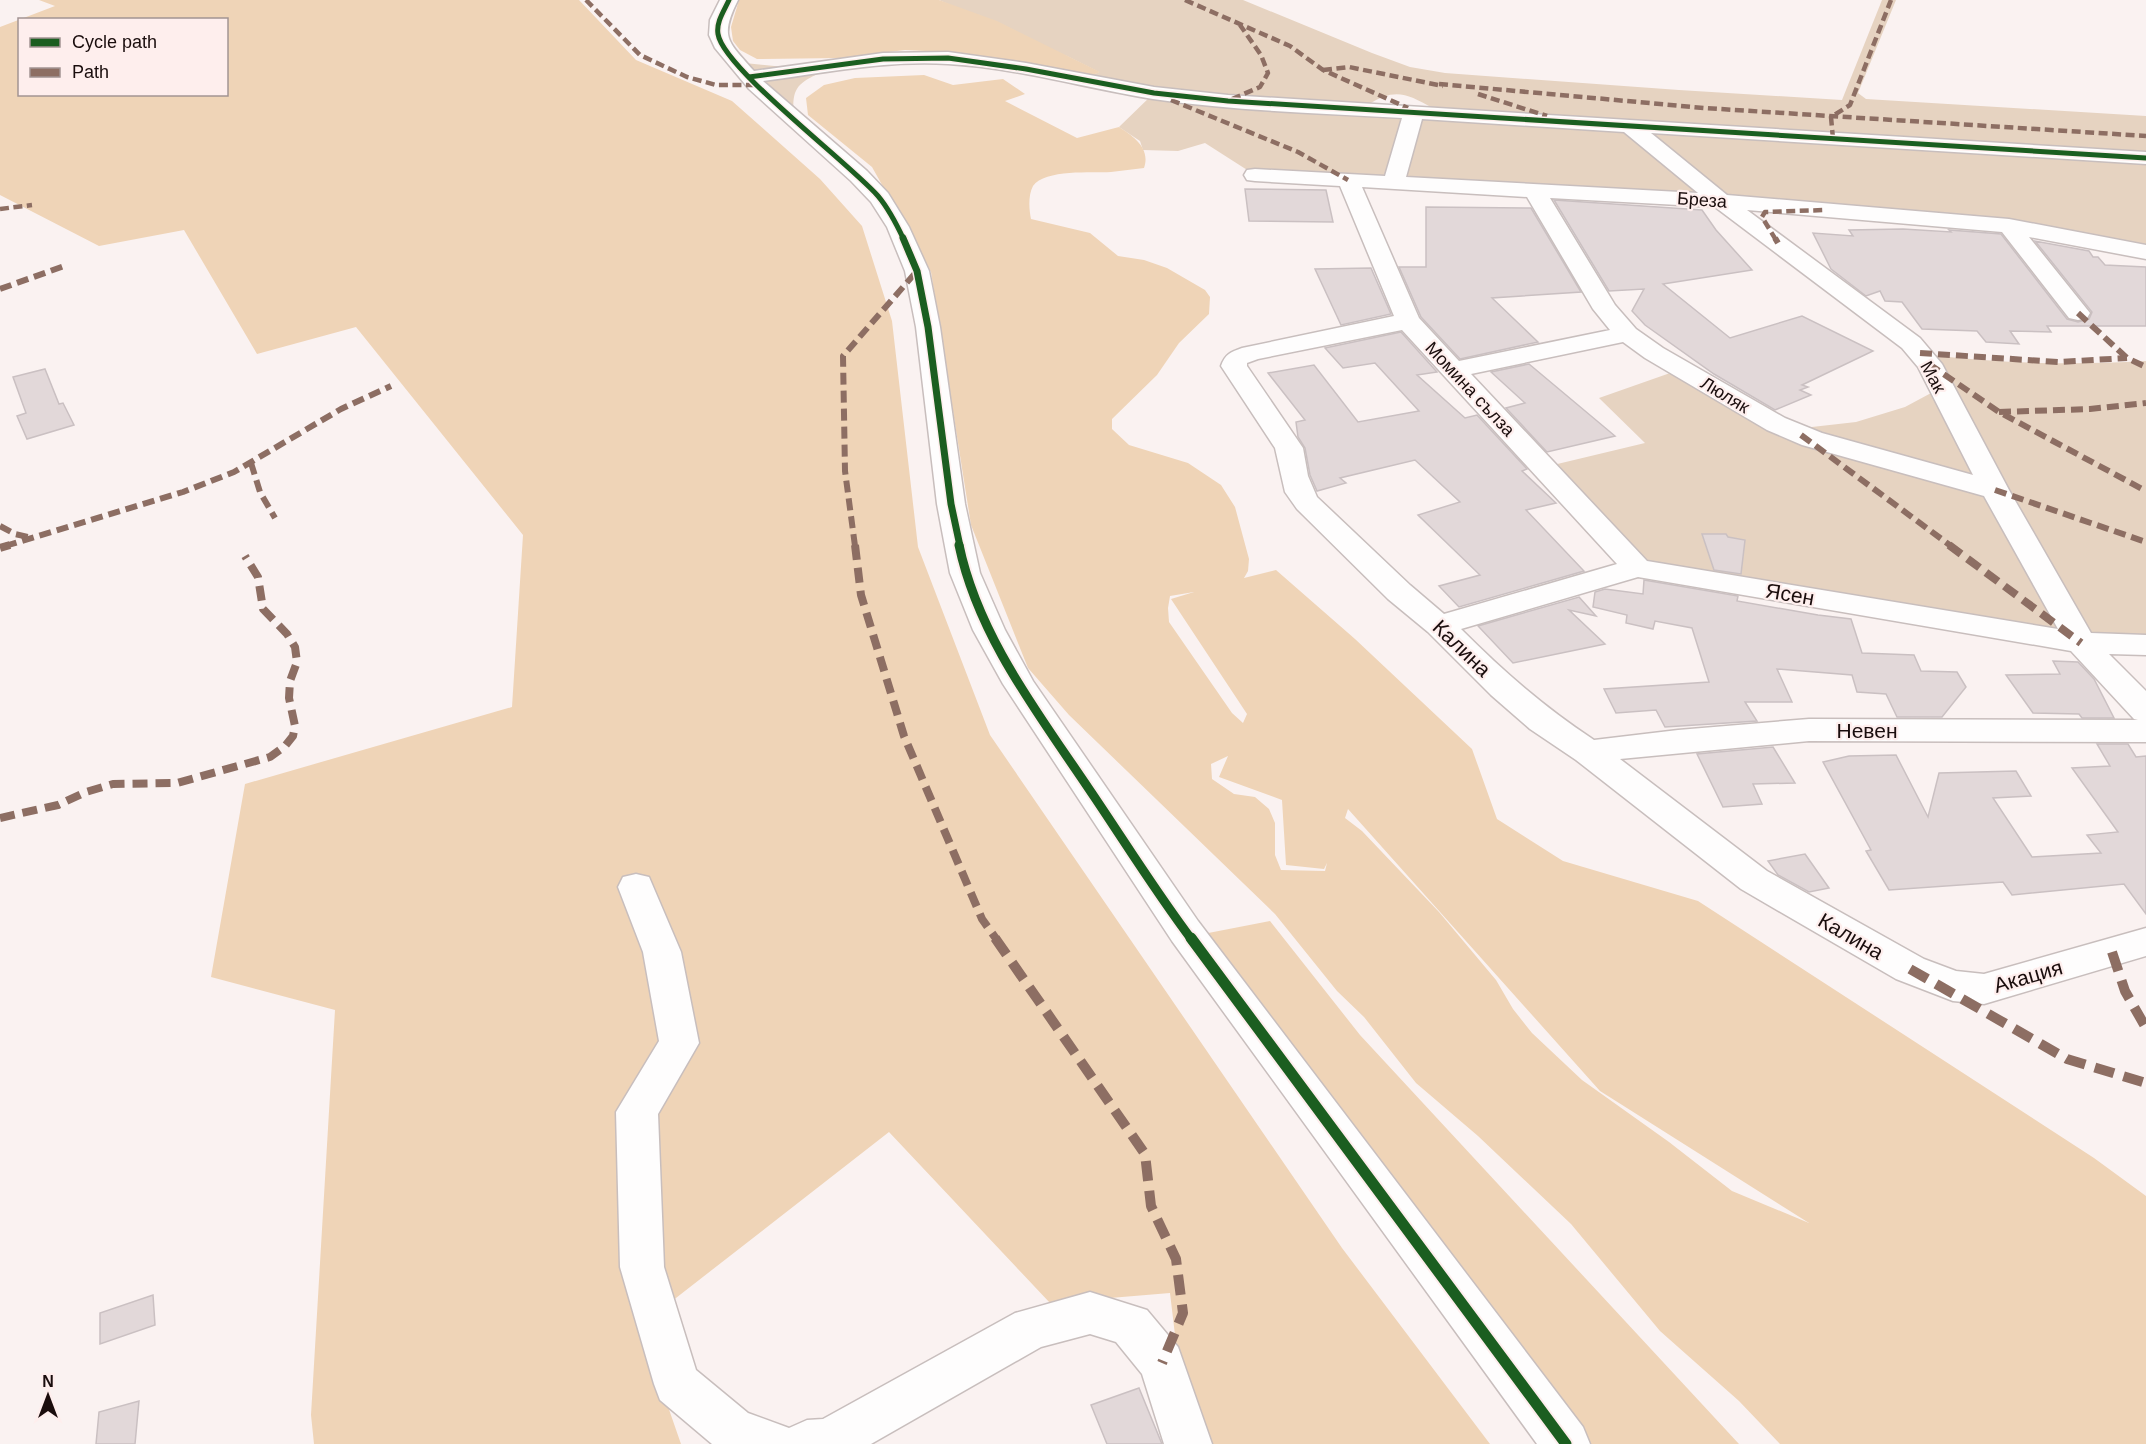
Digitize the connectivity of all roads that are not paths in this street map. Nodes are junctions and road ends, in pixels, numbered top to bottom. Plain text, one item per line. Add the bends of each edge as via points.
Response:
1 (729, 0) edge
2 (735, 62) junction
3 (852, 64) junction
4 (749, 77) junction
5 (1414, 111) junction
6 (794, 117) junction
7 (1628, 125) junction
8 (2146, 158) edge
9 (1255, 175) dead end
10 (1348, 180) junction
11 (1394, 182) junction
12 (1534, 190) junction
13 (1721, 201) junction
14 (2009, 226) junction
15 (2146, 252) edge
16 (2078, 313) dead end
17 (1408, 321) junction
18 (1627, 334) junction
19 (1452, 370) junction
20 (1995, 490) junction
21 (1637, 568) junction
22 (1440, 625) junction
23 (2081, 642) junction
24 (2146, 645) edge
25 (2146, 711) edge
26 (2146, 731) edge
27 (1588, 752) junction
28 (636, 887) dead end
29 (2146, 942) edge
30 (1910, 969) joint
31 (772, 1444) edge
32 (807, 1444) edge
33 (1188, 1444) edge
34 (1566, 1444) edge

1 - 2 street via 719,20 718,35
2 - 3 street via 787,68
2 - 4 street
3 - 4 street
3 - 5 street via 915,57 948,58 1178,96
3 - 6 street via 824,71 795,89
4 - 6 street
5 - 7 street
5 - 11 street
6 - 34 street via 880,198 917,271 965,573 989,630 1019,684 1192,941
7 - 8 street
7 - 13 street, Мак
9 - 10 street, Бреза
10 - 11 street, Бреза
10 - 17 street, Момина сълза
11 - 12 street, Бреза
12 - 13 street, Бреза
12 - 18 street, Люляк via 1605,309
13 - 14 street, Бреза
13 - 20 street, Мак via 1911,343 1929,364
14 - 15 street, Бреза
14 - 16 street
17 - 19 street, Момина сълза
17 - 22 street, Калина via 1251,353 1236,359 1234,366 1289,448 1294,476 1307,503 1399,592
18 - 19 street
18 - 20 street, Люляк via 1776,424 1812,439
19 - 21 street, Момина сълза
20 - 23 street, Мак
21 - 22 street, Ясен
21 - 23 street, Ясен
22 - 27 street, Калина via 1502,688
23 - 24 street, Ясен
23 - 25 street, Мак
26 - 27 street, Невен via 1809,730
27 - 30 street, Калина via 1754,880
28 - 31 street via 662,952 679,1042 637,1112 642,1267 677,1384 734,1432
29 - 30 street, Акация via 1984,989 1953,986
32 - 33 street via 828,1442 1031,1328 1090,1313 1131,1325 1162,1363

